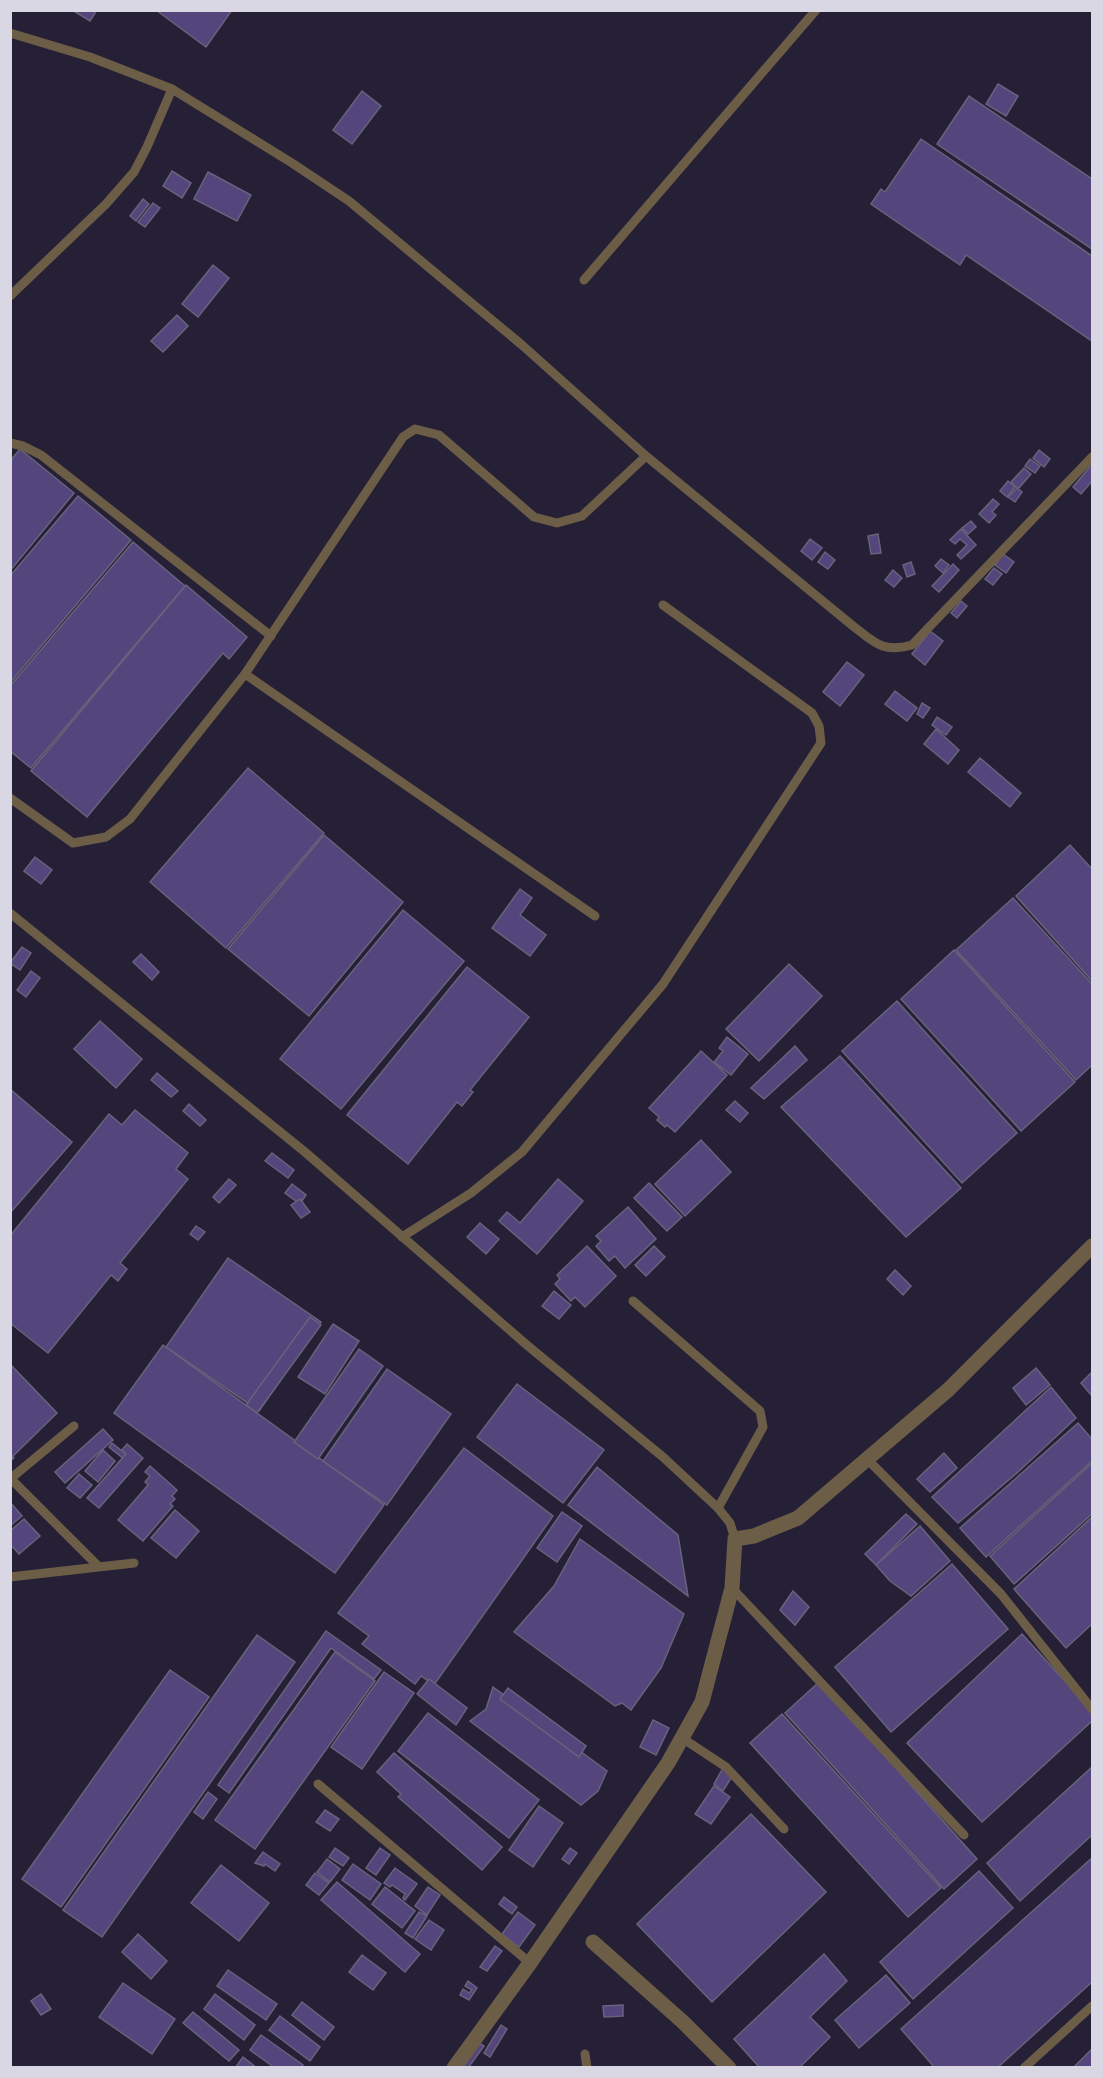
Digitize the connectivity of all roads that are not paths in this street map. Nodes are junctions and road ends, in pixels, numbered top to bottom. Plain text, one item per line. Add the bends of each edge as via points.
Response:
1 (816, 10) edge
2 (10, 33) edge
3 (172, 89) junction
4 (584, 280) dead end
5 (10, 296) edge
6 (10, 443) edge
7 (646, 456) junction
8 (1092, 457) edge
9 (663, 605) dead end
10 (271, 636) junction
11 (245, 674) junction
12 (10, 798) edge
13 (10, 913) edge
14 (596, 916) dead end
15 (402, 1237) junction
16 (1092, 1246) edge
17 (633, 1300) dead end
18 (74, 1426) dead end
19 (868, 1460) junction
20 (11, 1479) edge
21 (718, 1508) junction
22 (735, 1539) junction
23 (134, 1563) dead end
24 (98, 1566) junction
25 (10, 1577) edge
26 (732, 1588) junction
27 (1092, 1709) edge
28 (682, 1738) junction
29 (318, 1784) dead end
30 (784, 1829) dead end
31 (964, 1835) dead end
32 (593, 1942) dead end
33 (530, 1963) junction
34 (1092, 2006) edge
35 (585, 2054) dead end
36 (454, 2067) edge
37 (587, 2067) edge
38 (729, 2067) edge
39 (1024, 2067) edge

1 - 4 lane
2 - 3 lane via 90,57
3 - 5 lane via 134,172
3 - 7 lane via 348,201 522,345
6 - 10 lane via 41,455
7 - 8 lane via 853,626 880,646 896,650 912,645
7 - 10 lane via 582,516 557,523 534,517 439,435 416,429 403,437
9 - 15 lane via 812,713 821,743 663,984 522,1152 471,1192
10 - 11 lane
11 - 12 lane via 130,819 106,837 73,843
11 - 14 lane
13 - 15 lane via 305,1152
15 - 21 lane
16 - 19 street via 948,1390
17 - 21 lane via 760,1411 763,1427
18 - 20 lane
19 - 22 street via 798,1518 754,1536
19 - 27 lane via 1000,1594
20 - 24 lane
21 - 22 lane via 730,1522
22 - 26 street
23 - 24 lane
24 - 25 lane
26 - 28 street via 702,1702
26 - 31 lane
28 - 30 lane via 726,1767
28 - 33 street
29 - 33 lane
32 - 38 street
33 - 36 street
34 - 39 lane
35 - 37 lane

